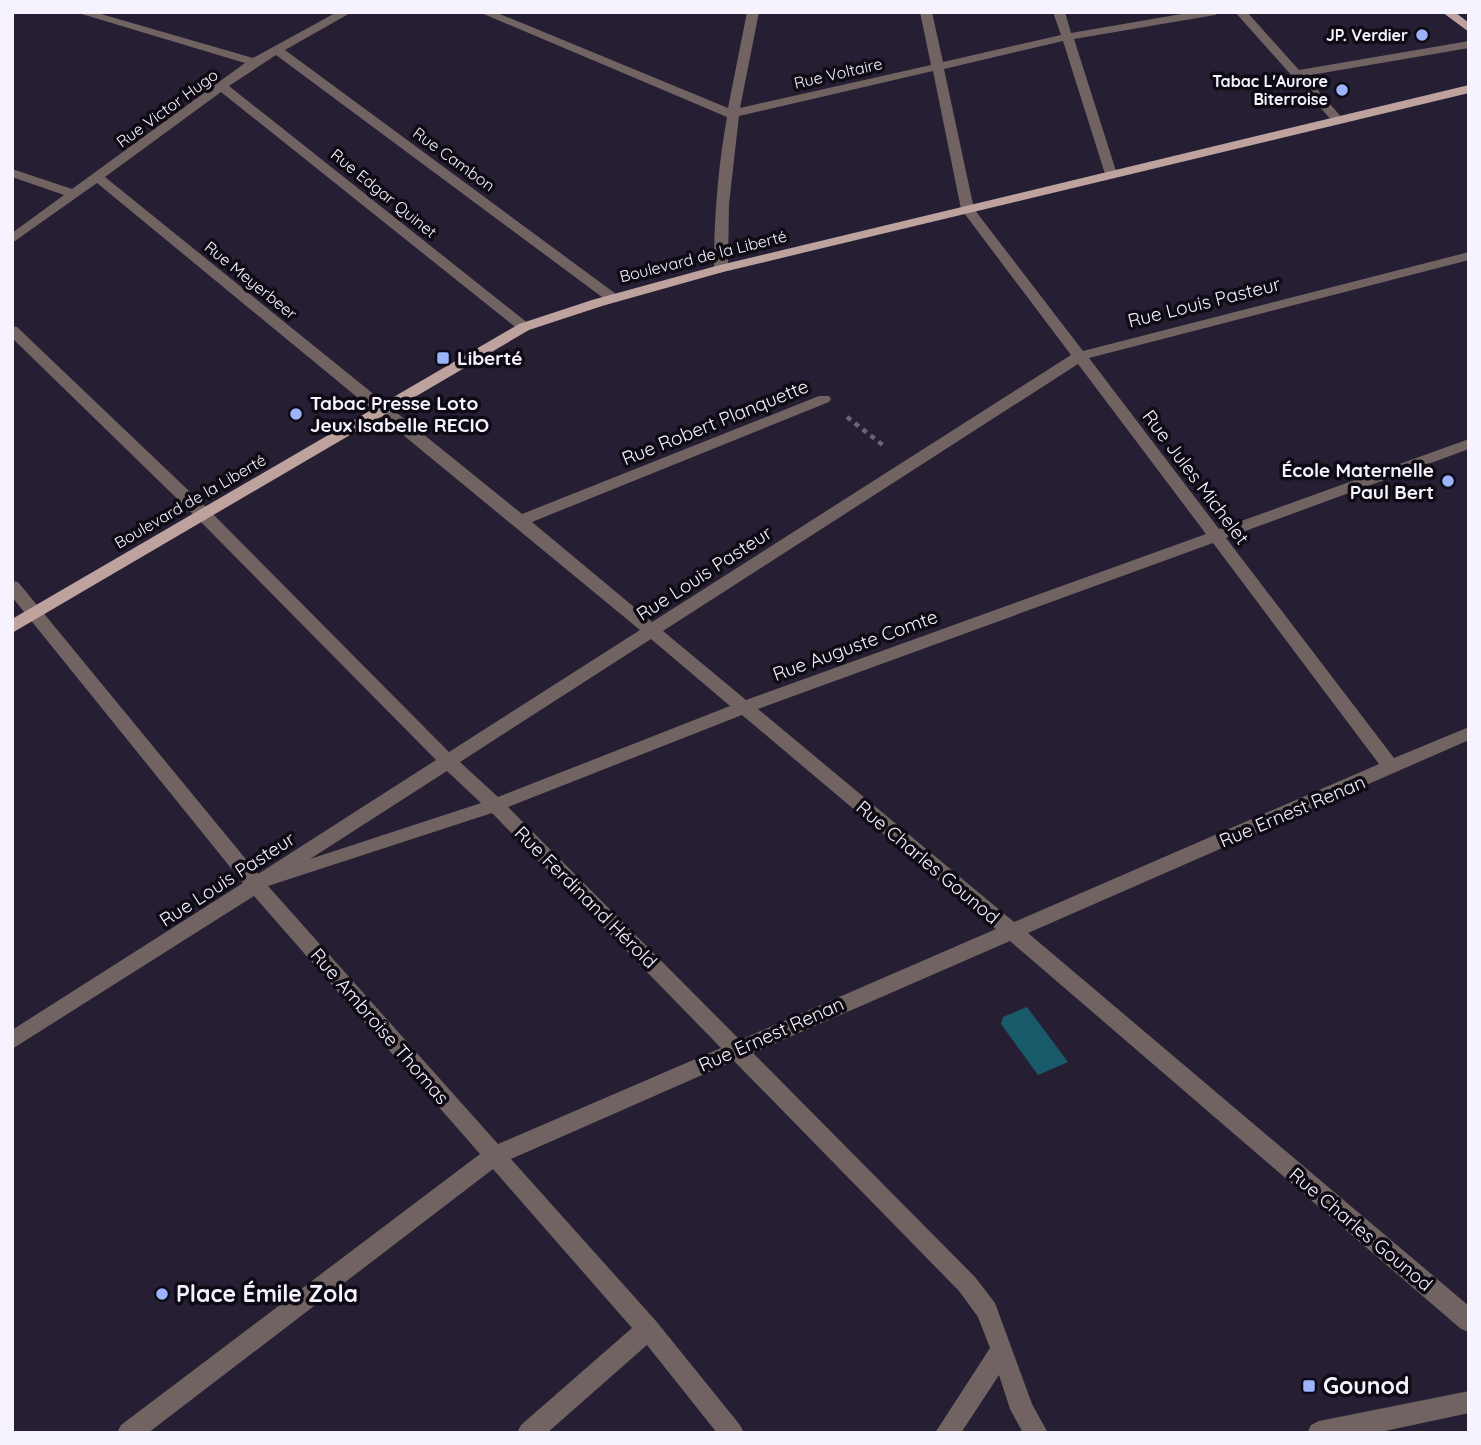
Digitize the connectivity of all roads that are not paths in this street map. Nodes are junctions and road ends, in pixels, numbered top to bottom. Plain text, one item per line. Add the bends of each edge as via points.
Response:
1 (81, 12) edge
2 (346, 12) edge
3 (485, 12) edge
4 (753, 12) edge
5 (926, 12) edge
6 (1059, 12) edge
7 (1215, 12) edge
8 (1241, 12) edge
9 (1448, 12) edge
10 (1466, 24) edge
11 (1067, 37) junction
12 (1469, 44) edge
13 (277, 50) junction
14 (254, 62) junction
15 (936, 66) junction
16 (1295, 74) junction
17 (222, 87) junction
18 (1469, 89) edge
19 (731, 114) junction
20 (1338, 120) junction
21 (12, 173) edge
22 (1111, 174) junction
23 (98, 178) junction
24 (75, 194) junction
25 (968, 209) junction
26 (12, 239) edge
27 (1469, 256) edge
28 (722, 269) junction
29 (611, 297) junction
30 (524, 327) junction
31 (12, 330) edge
32 (1080, 356) junction
33 (824, 399) road end
34 (383, 410) junction
35 (1469, 444) edge
36 (203, 514) junction
37 (520, 521) junction
38 (1216, 536) junction
39 (12, 586) edge
40 (36, 613) junction
41 (12, 626) edge
42 (651, 632) junction
43 (743, 708) junction
44 (1469, 733) edge
45 (447, 761) junction
46 (1392, 768) junction
47 (495, 805) junction
48 (256, 885) junction
49 (1010, 930) junction
50 (12, 1041) edge
51 (736, 1049) junction
52 (494, 1156) junction
53 (1469, 1321) edge
54 (648, 1329) junction
55 (1002, 1350) junction
56 (1469, 1402) edge
57 (130, 1433) edge
58 (529, 1433) edge
59 (732, 1433) edge
60 (947, 1433) edge
61 (1037, 1433) edge
62 (1319, 1433) edge

1 - 14 street
2 - 13 street, Rue Victor Hugo
3 - 19 street
4 - 19 street
5 - 15 street
6 - 11 street
7 - 11 street, Rue Voltaire
8 - 16 street
9 - 10 main road
11 - 15 street, Rue Voltaire
11 - 22 street
12 - 16 street
13 - 14 street, Rue Victor Hugo
13 - 29 street, Rue Cambon
14 - 17 street, Rue Victor Hugo
15 - 19 street, Rue Voltaire
15 - 25 street
16 - 20 street
17 - 23 street, Rue Victor Hugo
17 - 30 street, Rue Edgar Quinet
18 - 20 main road, Boulevard de la Liberté
19 - 28 street
20 - 22 main road, Boulevard de la Liberté
21 - 24 street
22 - 25 main road, Boulevard de la Liberté
23 - 24 street, Rue Victor Hugo
23 - 34 street, Rue Meyerbeer
24 - 26 street, Rue Victor Hugo
25 - 28 main road, Boulevard de la Liberté
25 - 32 street, Rue Jules Michelet
27 - 32 street, Rue Louis Pasteur
28 - 29 main road, Boulevard de la Liberté
29 - 30 main road, Boulevard de la Liberté
30 - 34 main road, Boulevard de la Liberté
31 - 36 street, Rue Ferdinand Hérold
32 - 38 street, Rue Jules Michelet
32 - 42 street, Rue Louis Pasteur
33 - 37 street, Rue Robert Planquette
34 - 36 main road, Boulevard de la Liberté
34 - 37 street, Rue Charles Gounod
35 - 38 street, Rue Auguste Comte
36 - 40 main road, Boulevard de la Liberté
36 - 45 street, Rue Ferdinand Hérold
37 - 42 street, Rue Charles Gounod
38 - 43 street, Rue Auguste Comte
38 - 46 street, Rue Jules Michelet
39 - 40 street, Rue Ambroise Thomas
40 - 41 main road, Boulevard de la Liberté
40 - 48 street, Rue Ambroise Thomas
42 - 43 street, Rue Charles Gounod
42 - 45 street, Rue Louis Pasteur
43 - 47 street, Rue Auguste Comte
43 - 49 street, Rue Charles Gounod
44 - 46 street, Rue Ernest Renan
45 - 47 street, Rue Ferdinand Hérold
45 - 48 street, Rue Louis Pasteur
46 - 49 street, Rue Ernest Renan
47 - 48 street, Rue Auguste Comte
47 - 51 street, Rue Ferdinand Hérold
48 - 50 street, Rue Louis Pasteur
48 - 52 street, Rue Ambroise Thomas
49 - 51 street, Rue Ernest Renan
49 - 53 street, Rue Charles Gounod
51 - 52 street, Rue Ernest Renan
51 - 55 street, Rue Ferdinand Hérold via 967,1284 987,1311
52 - 54 street, Rue Ambroise Thomas
52 - 57 street, Rue Ernest Renan
54 - 58 street
54 - 59 street, Rue Ambroise Thomas
55 - 60 street
55 - 61 street, Rue Ferdinand Hérold via 1022,1409
56 - 62 street

